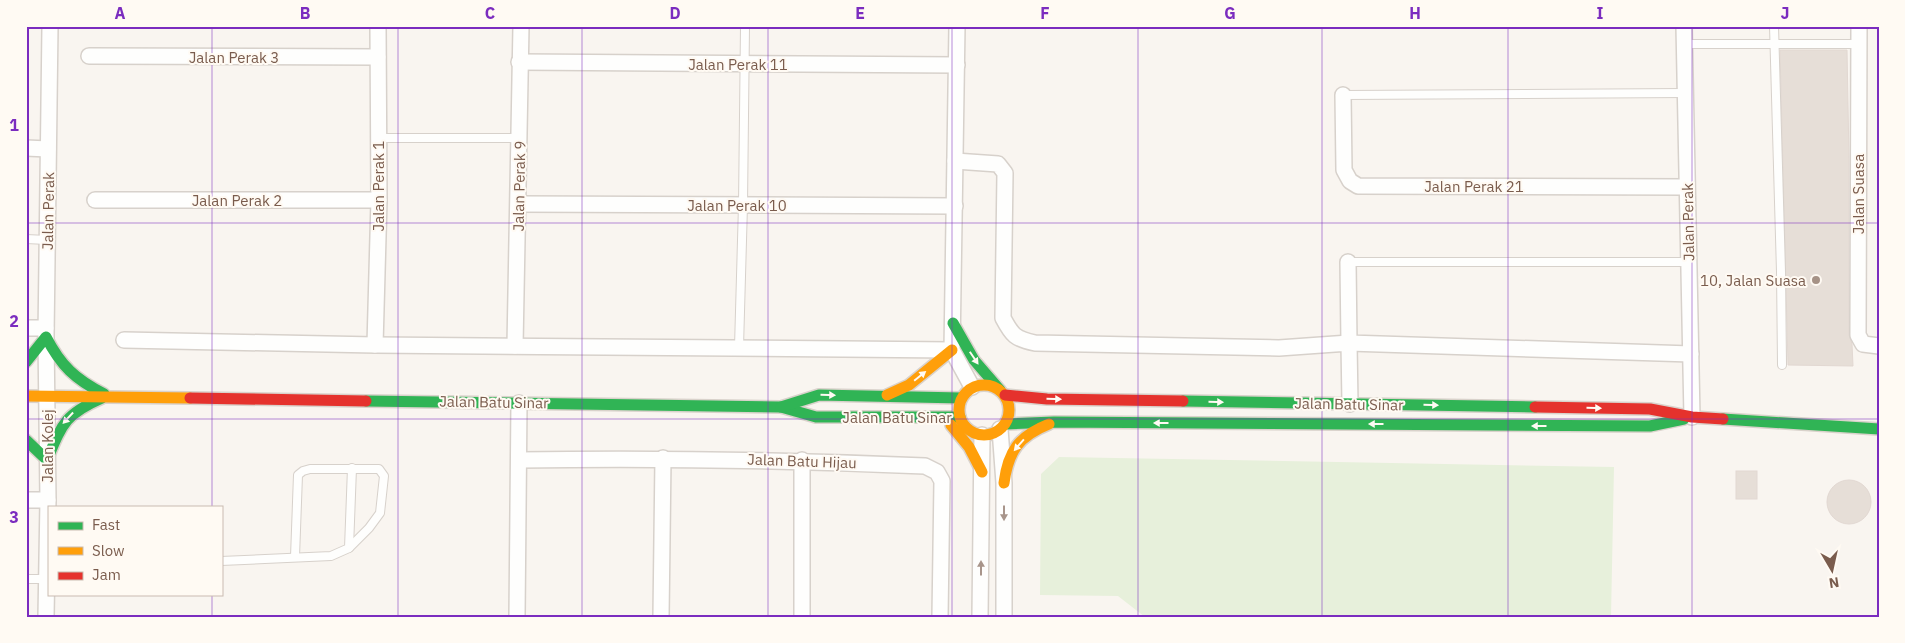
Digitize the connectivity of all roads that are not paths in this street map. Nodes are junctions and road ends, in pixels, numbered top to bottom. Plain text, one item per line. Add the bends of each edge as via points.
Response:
1 (50, 26) edge
2 (378, 26) edge
3 (521, 26) edge
4 (745, 26) edge
5 (957, 26) edge
6 (1684, 26) edge
7 (1774, 26) edge
8 (1859, 26) edge
9 (1774, 43) junction
10 (1685, 44) junction
11 (1859, 44) junction
12 (89, 56) dead end
13 (378, 57) junction
14 (519, 62) junction
15 (744, 64) junction
16 (957, 65) junction
17 (1686, 92) junction
18 (1343, 95) joint
19 (378, 138) junction
20 (520, 138) junction
21 (26, 148) edge
22 (48, 149) junction
23 (955, 161) junction
24 (1687, 187) junction
25 (95, 200) dead end
26 (379, 200) junction
27 (519, 204) junction
28 (743, 205) junction
29 (954, 206) junction
30 (26, 240) edge
31 (48, 240) junction
32 (1348, 262) joint
33 (1689, 262) junction
34 (953, 323) junction
35 (26, 328) edge
36 (46, 332) junction
37 (124, 340) dead end
38 (1349, 343) junction
39 (375, 345) junction
40 (516, 346) junction
41 (1879, 346) edge
42 (739, 347) junction
43 (952, 350) junction
44 (1691, 354) junction
45 (26, 362) edge
46 (1782, 365) dead end
47 (1003, 392) junction
48 (967, 393) junction
49 (26, 396) edge
50 (47, 396) junction
51 (108, 396) junction
52 (884, 397) junction
53 (519, 403) junction
54 (1350, 404) junction
55 (781, 407) junction
56 (935, 417) junction
57 (1692, 417) junction
58 (960, 418) junction
59 (1054, 422) junction
60 (1003, 426) junction
61 (1879, 429) edge
62 (982, 435) junction
63 (26, 440) edge
64 (663, 458) junction
65 (47, 460) junction
66 (519, 460) junction
67 (802, 460) junction
68 (352, 468) junction
69 (982, 472) junction
70 (1004, 483) junction
71 (26, 500) edge
72 (48, 500) junction
73 (349, 548) junction
74 (295, 557) junction
75 (222, 561) edge
76 (47, 572) edge
77 (26, 579) edge
78 (46, 617) edge
79 (517, 617) edge
80 (661, 617) edge
81 (802, 617) edge
82 (940, 617) edge
83 (980, 617) edge
84 (1004, 617) edge

1 - 22 street, Jalan Perak
2 - 13 street, Jalan Perak 1
3 - 14 street, Jalan Perak 9
4 - 15 lane
5 - 16 street
6 - 10 street, Jalan Perak
7 - 9 lane
8 - 11 street, Jalan Suasa
9 - 10 lane
9 - 11 lane
9 - 46 lane
10 - 17 street, Jalan Perak
11 - 41 street, Jalan Suasa via 1858,335 1863,344
12 - 13 street, Jalan Perak 3
13 - 19 street, Jalan Perak 1
14 - 15 street, Jalan Perak 11
14 - 20 street, Jalan Perak 9
15 - 16 street, Jalan Perak 11
15 - 28 lane
16 - 23 street
17 - 18 lane
17 - 24 street, Jalan Perak
18 - 24 street, Jalan Perak 21 via 1344,170 1350,181 1358,186
19 - 20 lane
19 - 26 street, Jalan Perak 1
20 - 27 street, Jalan Perak 9
21 - 22 street
22 - 31 street, Jalan Perak
23 - 29 street
23 - 38 street via 998,164 1004,173 1003,318 1011,333 1021,340 1035,343 1279,348
24 - 33 street, Jalan Perak
25 - 26 street, Jalan Perak 2
26 - 39 street, Jalan Perak 1
27 - 28 street, Jalan Perak 10
27 - 40 street, Jalan Perak 9
28 - 29 street, Jalan Perak 10
28 - 42 lane
29 - 34 street
30 - 31 lane
31 - 36 street, Jalan Perak
32 - 33 lane
32 - 38 street
33 - 44 street, Jalan Perak
34 - 43 street
34 -> 47 street via 974,360
35 - 36 street
36 - 45 street
36 - 50 street, Jalan Perak
36 - 51 street via 56,356 68,371 81,383
37 - 39 street
38 - 44 street
38 - 54 street
39 - 40 street
40 - 42 street
42 - 43 street
43 - 48 street
52 -> 43 street via 909,385
44 - 57 street, Jalan Perak
47 - 48 street via 986,384
47 -> 54 street, Jalan Batu Sinar via 1056,400
47 - 60 street via 1010,409
48 - 52 street
48 - 58 street via 959,404
49 - 50 street, Jalan Batu Sinar
50 - 51 street, Jalan Batu Sinar
50 - 65 street, Jalan Kolej
51 - 53 street, Jalan Batu Sinar
51 -> 65 street via 69,415
55 -> 52 street via 819,395
53 - 55 street, Jalan Batu Sinar
53 - 66 street
54 -> 57 street, Jalan Batu Sinar via 1650,409
55 - 56 street, Jalan Batu Sinar via 816,417
56 - 58 street, Jalan Batu Sinar
56 - 69 street via 959,433
57 -> 59 street, Jalan Batu Sinar via 1650,426
57 - 61 street, Jalan Batu Sinar
58 - 62 street via 966,428
59 - 60 street, Jalan Batu Sinar
59 -> 70 street via 1039,428 1018,445 1007,461
60 - 62 street
60 - 70 street
62 - 69 street
63 - 65 street
64 - 66 street, Jalan Batu Hijau
64 - 67 street, Jalan Batu Hijau
64 - 80 street
65 - 72 street, Jalan Kolej
66 - 79 street
67 - 81 street
67 - 82 street, Jalan Batu Hijau via 925,466 937,472 942,481
68 - 73 lane
68 - 73 lane via 379,469 384,476 380,513
68 - 74 lane via 310,469 298,475
83 -> 69 street
70 -> 84 street
71 - 72 street
72 - 76 street, Jalan Kolej
73 - 74 lane via 331,556
74 - 75 lane
76 - 77 lane
76 - 78 street, Jalan Kolej

